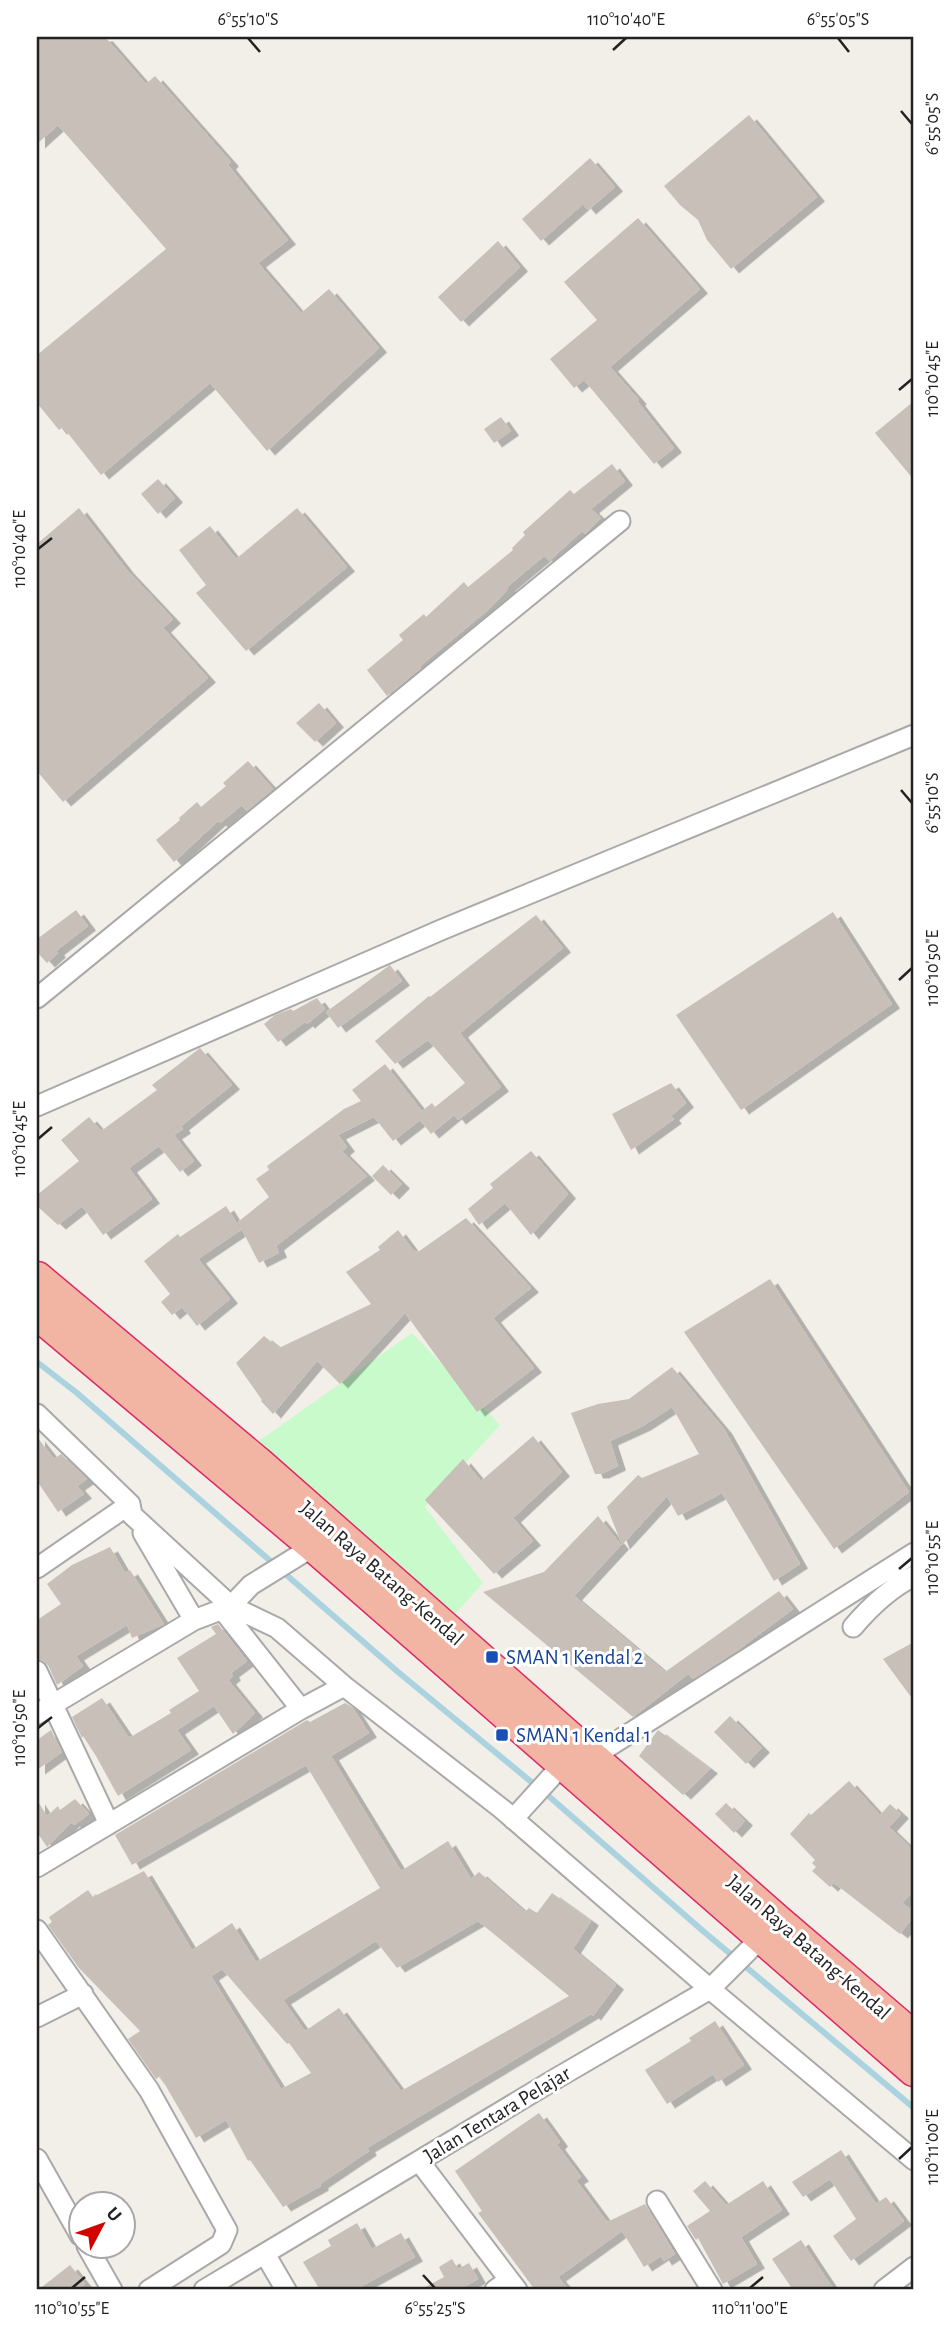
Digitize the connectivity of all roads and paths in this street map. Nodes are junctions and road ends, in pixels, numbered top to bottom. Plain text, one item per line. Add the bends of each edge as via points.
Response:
1 (620, 521) dead end
2 (914, 735) edge
3 (37, 998) edge
4 (37, 1106) edge
5 (37, 1278) edge
6 (37, 1313) edge
7 (38, 1416) edge
8 (131, 1509) junction
9 (314, 1546) junction
10 (914, 1553) edge
11 (37, 1568) edge
12 (914, 1576) edge
13 (226, 1608) junction
14 (194, 1620) junction
15 (853, 1627) dead end
16 (37, 1671) edge
17 (344, 1686) junction
18 (45, 1709) edge
19 (301, 1709) junction
20 (595, 1760) junction
21 (555, 1773) junction
22 (517, 1814) junction
23 (109, 1824) junction
24 (37, 1867) edge
25 (37, 1930) edge
26 (761, 1938) junction
27 (714, 1985) junction
28 (83, 1994) junction
29 (37, 2017) edge
30 (914, 2038) edge
31 (914, 2070) edge
32 (37, 2159) edge
33 (914, 2160) edge
34 (419, 2161) junction
35 (657, 2201) dead end
36 (66, 2210) edge
37 (265, 2254) junction
38 (95, 2260) edge
39 (914, 2267) edge
40 (507, 2287) edge
41 (112, 2290) edge
42 (149, 2290) edge
43 (204, 2290) edge
44 (286, 2290) edge
45 (712, 2290) edge
46 (884, 2290) edge

1 - 3 street
2 - 4 street via 441,930
5 - 20 highway, Jalan Raya Batang-Kendal
6 - 9 highway, Jalan Raya Batang-Kendal
7 - 8 street
8 - 11 street
8 - 13 street
8 - 14 street
9 - 13 street via 251,1585
9 - 21 highway, Jalan Raya Batang-Kendal
10 - 20 street via 608,1747
12 - 15 street via 866,1611
13 - 14 street
13 - 17 street via 277,1628
13 - 19 street
14 - 18 street
16 - 18 street
17 - 19 street
17 - 22 street
18 - 23 street
19 - 23 street
20 - 26 highway, Jalan Raya Batang-Kendal
21 - 22 street
21 - 26 highway, Jalan Raya Batang-Kendal
22 - 27 street
23 - 24 street
25 - 28 street
26 - 27 street, Jalan Tentara Pelajar
26 - 30 highway, Jalan Raya Batang-Kendal
26 - 31 highway, Jalan Raya Batang-Kendal
27 - 33 street
27 - 34 street, Jalan Tentara Pelajar
28 - 29 street
28 - 42 street via 149,2090 227,2230 221,2244
32 - 36 street
34 - 37 street, Jalan Tentara Pelajar
34 - 40 street
35 - 45 street
37 - 43 street, Jalan Tentara Pelajar
37 - 44 street
38 - 41 street
39 - 46 street

